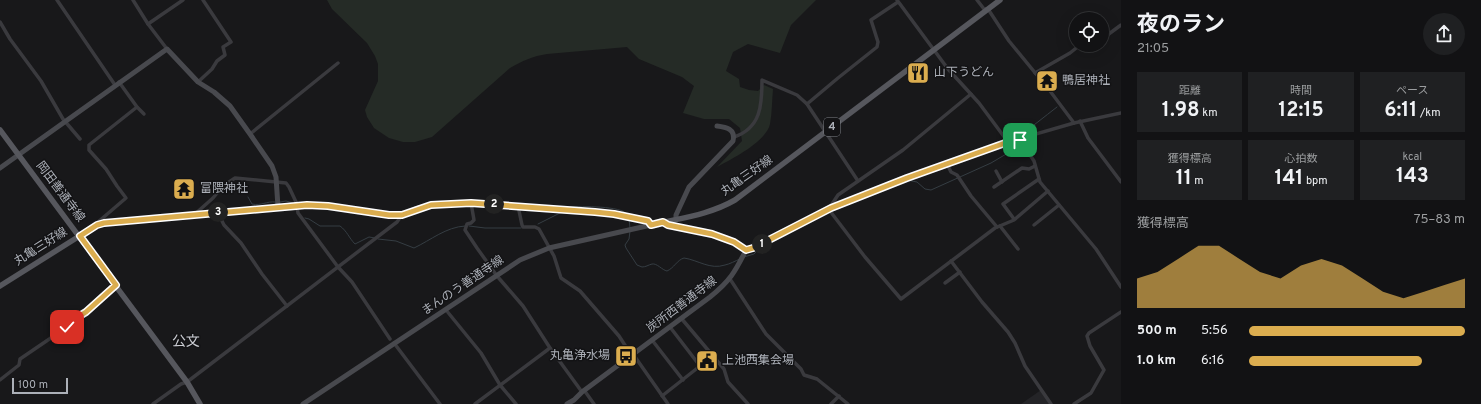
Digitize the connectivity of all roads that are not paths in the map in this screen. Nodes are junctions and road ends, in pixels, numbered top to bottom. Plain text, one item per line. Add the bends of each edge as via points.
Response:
1 (57, 0) edge
2 (133, 0) edge
3 (182, 0) edge
4 (203, 0) edge
5 (977, 0) edge
6 (1000, 0) edge
7 (897, 1) edge
8 (988, 9) junction
9 (0, 22) edge
10 (148, 24) junction
11 (1121, 25) edge
12 (1109, 34) edge
13 (167, 49) junction
14 (933, 50) junction
15 (1071, 52) edge
16 (338, 63) dead end
17 (1035, 73) junction
18 (198, 82) junction
19 (117, 84) junction
20 (971, 94) junction
21 (807, 104) junction
22 (137, 107) junction
23 (1121, 113) edge
24 (144, 114) dead end
25 (65, 121) junction
26 (1080, 121) junction
27 (1074, 123) junction
28 (718, 126) dead end
29 (0, 130) edge
30 (825, 132) junction
31 (250, 134) junction
32 (734, 137) junction
33 (80, 138) dead end
34 (1020, 140) junction
35 (1008, 142) junction
36 (19, 155) junction
37 (946, 164) junction
38 (1035, 166) junction
39 (0, 168) edge
40 (996, 171) dead end
41 (1039, 179) junction
42 (858, 180) junction
43 (1002, 182) junction
44 (1121, 182) edge
45 (277, 183) junction
46 (994, 187) dead end
47 (1048, 192) junction
48 (471, 203) junction
49 (278, 204) junction
50 (297, 205) junction
51 (1059, 205) junction
52 (518, 206) junction
53 (830, 210) junction
54 (218, 212) junction
55 (194, 214) junction
56 (402, 215) junction
57 (676, 219) junction
58 (1014, 219) junction
59 (663, 222) junction
60 (97, 225) junction
61 (651, 225) junction
62 (1034, 225) dead end
63 (999, 227) junction
64 (80, 236) junction
65 (549, 248) junction
66 (1018, 249) dead end
67 (746, 250) junction
68 (951, 261) junction
69 (338, 267) junction
70 (960, 272) junction
71 (497, 276) junction
72 (730, 278) junction
73 (945, 283) dead end
74 (116, 285) junction
75 (0, 286) edge
76 (1121, 287) edge
77 (287, 306) junction
78 (446, 310) junction
79 (1121, 312) edge
80 (682, 318) junction
81 (670, 327) junction
82 (652, 340) junction
83 (392, 341) junction
84 (550, 348) junction
85 (633, 354) junction
86 (0, 380) edge
87 (683, 380) junction
88 (187, 382) junction
89 (500, 385) junction
90 (583, 391) junction
91 (662, 396) junction
92 (839, 396) junction
93 (153, 404) edge
94 (200, 404) edge
95 (303, 404) edge
96 (440, 404) edge
97 (475, 404) edge
98 (516, 404) edge
99 (566, 404) edge
100 (594, 404) edge
101 (668, 404) edge
102 (748, 404) edge
103 (831, 404) edge
104 (848, 404) edge
105 (1051, 404) edge
106 (1074, 404) edge

1 - 19 street
2 - 10 street
3 - 10 street
4 - 18 street via 231,42 223,47 225,54
5 - 8 street via 984,9
6 - 8 main road, 丸亀三好線 / 4
7 - 14 street
7 - 21 street via 871,20 878,42 877,47
8 - 14 main road, 丸亀三好線 / 4
8 - 17 street via 1009,41
9 - 25 street
10 - 13 street
11 - 12 street
13 - 18 main road
13 - 19 main road
14 - 20 street
14 - 30 main road, 丸亀三好線 / 4
15 - 17 street
16 - 31 street
17 - 27 street
18 - 31 main road via 230,106
19 - 22 street
19 - 25 main road
20 - 35 street
20 - 42 street via 903,150
21 - 30 street
21 - 32 street via 797,95 762,80 762,94 756,120 748,131
22 - 24 street
22 - 60 street via 89,145 89,150 106,168 126,198
23 - 26 street
25 - 33 street
25 - 36 main road
26 - 27 street
26 - 44 street via 1088,138
27 - 34 street
28 - 32 main road via 728,127
29 - 36 main road, 岡田善通寺線
30 - 42 street
30 - 57 main road, 丸亀三好線 / 4 via 735,200 712,211
31 - 45 main road via 272,166
32 - 57 main road via 732,143 689,187
34 - 35 street
34 - 38 street
35 - 37 street
36 - 39 main road
36 - 64 main road, 岡田善通寺線
37 - 53 street
37 - 63 street
38 - 41 street
38 - 43 street via 1029,169 1022,168
40 - 43 street
41 - 47 street
41 - 58 street via 1004,204
42 - 53 street via 838,194
43 - 46 street
45 - 49 main road
45 - 50 street via 286,183
45 - 55 street via 235,178
47 - 51 street
47 - 58 street
48 - 52 main road, 丸亀三好線
48 - 56 main road, 丸亀三好線 via 431,205
48 - 71 street via 474,220 467,224 466,230
49 - 50 main road, 丸亀三好線
49 - 54 main road, 丸亀三好線
50 - 56 main road, 丸亀三好線
50 - 69 street via 298,213
51 - 62 street
51 - 76 street via 1096,249
52 - 61 main road, 丸亀三好線 via 614,214 648,221
52 - 65 street via 523,227 539,229
53 - 67 street
53 - 68 street via 901,299
54 - 55 main road, 丸亀三好線
54 - 77 street via 224,226 241,243
55 - 60 main road, 丸亀三好線
56 - 69 street via 397,222
57 - 59 main road, 丸亀三好線 / 4
58 - 63 street
59 - 61 main road, 丸亀三好線 / 4
59 - 67 main road via 718,236
60 - 64 main road, 丸亀三好線
61 - 65 main road, まんのう善通寺線
63 - 66 street
63 - 68 street
64 - 74 main road, 岡田善通寺線
64 - 75 main road, 丸亀三好線
65 - 71 main road, まんのう善通寺線 via 520,260
65 - 85 street via 558,265 561,278 580,291
67 - 72 main road, 炭所西善通寺線
68 - 70 street
69 - 77 street
69 - 83 street via 352,282
70 - 73 street
70 - 105 street via 1008,332 1025,366
71 - 78 main road, まんのう善通寺線
71 - 84 street via 523,306
72 - 80 main road, 炭所西善通寺線
72 - 92 street via 766,334 804,375 817,379
74 - 86 street via 67,327 20,360 19,364
74 - 88 main road, 岡田善通寺線
77 - 88 street
78 - 83 main road, まんのう善通寺線
78 - 89 street via 481,353
79 - 106 street via 1087,336 1104,370 1091,393
80 - 81 main road, 炭所西善通寺線
80 - 102 street via 724,369 728,382
81 - 82 main road, 炭所西善通寺線
81 - 87 street via 700,366
82 - 85 main road, 炭所西善通寺線
82 - 87 street
83 - 95 main road, まんのう善通寺線
83 - 96 street
84 - 89 street
84 - 90 street
85 - 90 main road, 炭所西善通寺線
85 - 91 street
87 - 91 street
88 - 93 street
88 - 94 main road, 岡田善通寺線
89 - 97 street
89 - 98 street
90 - 99 main road, 炭所西善通寺線
90 - 100 street
91 - 101 street
92 - 103 street
92 - 104 street

